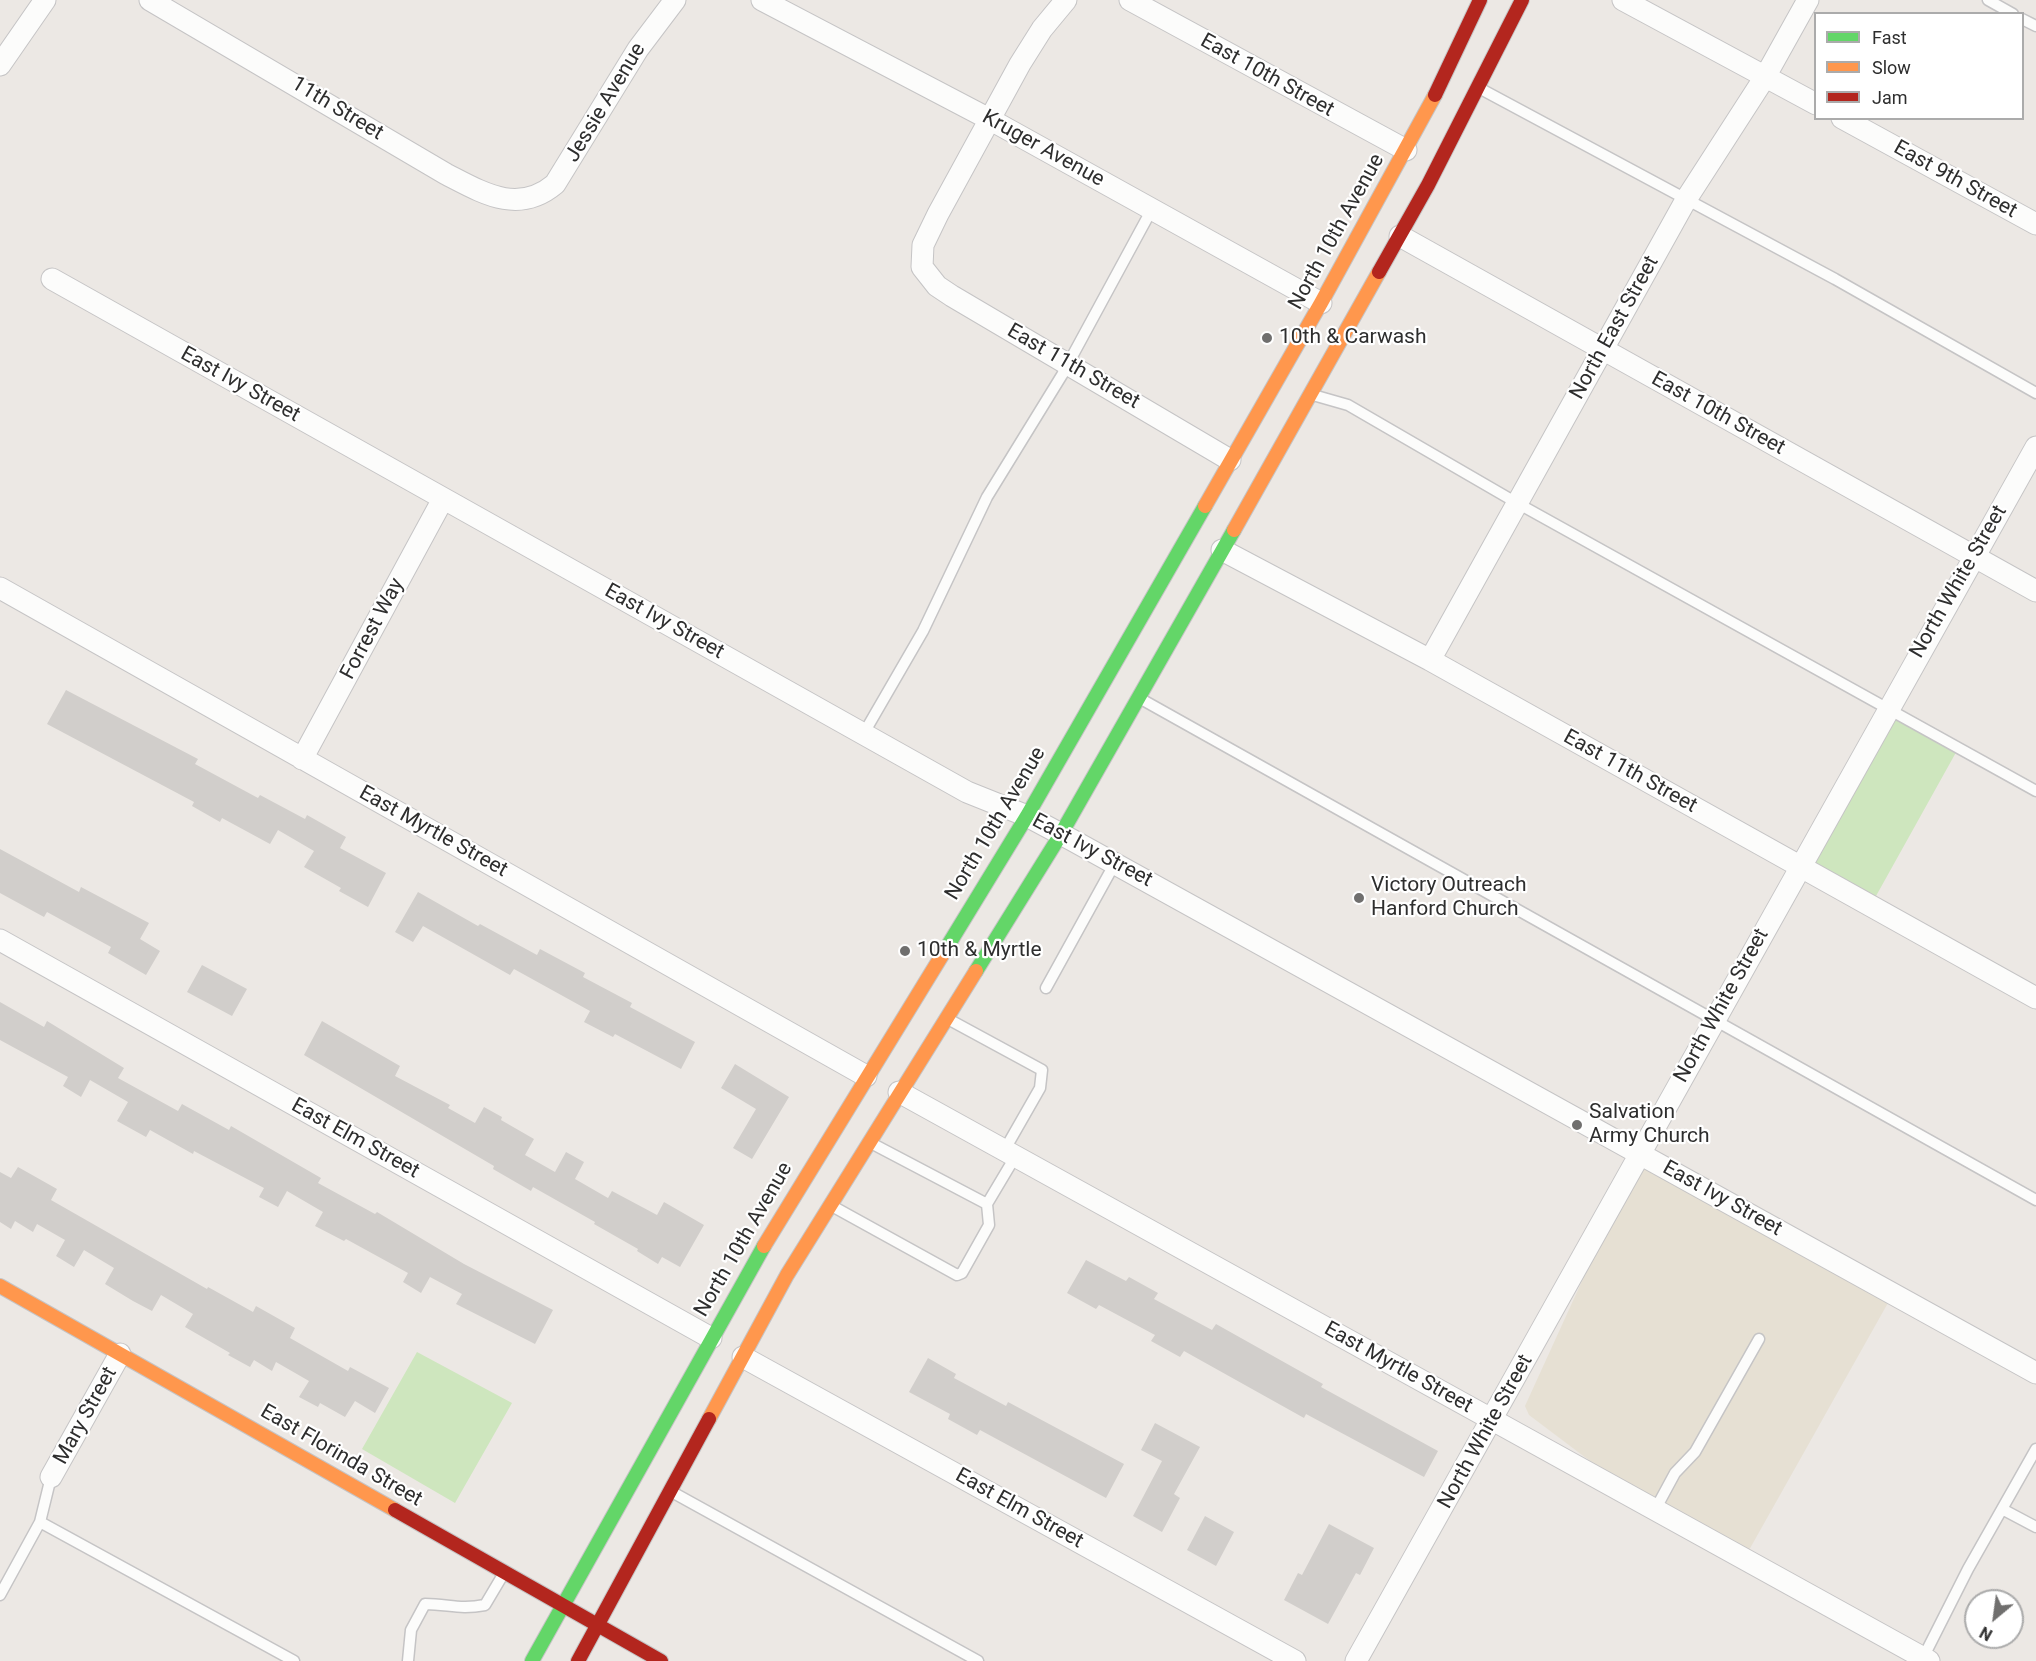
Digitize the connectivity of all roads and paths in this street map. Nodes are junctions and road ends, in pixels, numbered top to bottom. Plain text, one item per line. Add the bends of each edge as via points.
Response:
1 (45, 0) edge
2 (150, 0) edge
3 (675, 0) edge
4 (762, 0) edge
5 (1066, 0) edge
6 (1130, 0) edge
7 (1480, 0) edge
8 (1522, 0) edge
9 (1623, 0) edge
10 (1808, 0) edge
11 (1988, 0) edge
12 (2009, 12) edge
13 (1456, 52) junction
14 (0, 65) edge
15 (1765, 76) junction
16 (1478, 87) junction
17 (1814, 103) edge
18 (1446, 104) dead end
19 (991, 120) junction
20 (1846, 120) edge
21 (1406, 150) junction
22 (530, 198) joint
23 (1687, 198) junction
24 (1152, 209) junction
25 (2036, 225) edge
26 (1396, 227) junction
27 (52, 279) dead end
28 (1321, 303) junction
29 (1325, 326) dead end
30 (1602, 350) junction
31 (1067, 364) junction
32 (2036, 393) edge
33 (1311, 394) junction
34 (1279, 419) dead end
35 (2036, 447) edge
36 (1274, 459) junction
37 (1230, 460) junction
38 (443, 499) junction
39 (1517, 503) junction
40 (1222, 550) junction
41 (1974, 556) junction
42 (0, 588) edge
43 (2036, 591) edge
44 (1430, 660) junction
45 (1138, 698) junction
46 (1888, 708) junction
47 (864, 733) junction
48 (302, 759) junction
49 (2036, 790) edge
50 (1027, 816) junction
51 (1061, 834) junction
52 (1115, 863) junction
53 (1800, 866) junction
54 (0, 940) edge
55 (950, 941) junction
56 (1046, 988) dead end
57 (2036, 998) edge
58 (945, 1018) junction
59 (1713, 1022) junction
60 (901, 1051) dead end
61 (866, 1076) junction
62 (896, 1082) junction
63 (867, 1106) dead end
64 (868, 1141) junction
65 (1009, 1154) junction
66 (1640, 1154) junction
67 (2036, 1200) edge
68 (829, 1204) junction
69 (987, 1204) junction
70 (805, 1219) dead end
71 (787, 1275) junction
72 (0, 1286) edge
73 (711, 1338) junction
74 (1759, 1339) dead end
75 (120, 1354) junction
76 (742, 1357) junction
77 (2036, 1373) edge
78 (1493, 1421) junction
79 (2036, 1449) edge
80 (51, 1477) joint
81 (669, 1490) junction
82 (2002, 1509) junction
83 (1655, 1510) junction
84 (40, 1522) junction
85 (2036, 1527) edge
86 (504, 1573) junction
87 (0, 1595) edge
88 (563, 1606) junction
89 (597, 1625) junction
90 (1926, 1659) edge
91 (294, 1661) edge
92 (408, 1661) edge
93 (532, 1661) edge
94 (578, 1661) edge
95 (661, 1661) edge
96 (978, 1661) edge
97 (1295, 1661) edge
98 (1356, 1661) edge

1 - 14 street
2 - 22 street, 11th Street via 446,174 490,196 508,201
3 - 22 street, Jessie Avenue via 638,49 555,184
4 - 19 street, Kruger Avenue
5 - 19 street via 1042,28
6 - 21 street, East 10th Street
7 - 13 main road, North 10th Avenue
8 - 16 main road
9 - 15 street
10 - 15 street, North East Street
11 - 12 lane
13 - 18 main road
13 - 21 main road, North 10th Avenue
15 - 17 street
15 - 23 street, North East Street
16 - 23 lane
16 - 26 main road
19 - 24 street, Kruger Avenue
19 - 31 street, East 11th Street via 923,244 922,267 937,286
20 - 25 street, East 9th Street
21 - 28 main road, North 10th Avenue
23 - 30 street, North East Street
23 - 32 lane
24 - 28 street, Kruger Avenue
24 - 31 lane
26 - 30 street, East 10th Street
26 - 33 main road
27 - 38 street, East Ivy Street
28 - 29 main road
28 - 37 main road, North 10th Avenue
30 - 39 street, North East Street
30 - 41 street, East 10th Street
31 - 37 street, East 11th Street
31 - 47 lane via 987,497 923,631
33 - 36 main road
33 - 39 lane via 1348,405
34 - 36 main road via 1274,434
35 - 41 street, North White Street
36 - 40 main road
37 - 50 main road, North 10th Avenue
38 - 47 street, East Ivy Street
38 - 48 street, Forrest Way
39 - 44 street, North East Street
39 - 46 lane
40 - 44 street, East 11th Street
40 - 45 main road
41 - 43 street, East 10th Street
41 - 46 street, North White Street
42 - 48 street, East Myrtle Street
44 - 53 street, East 11th Street
45 - 51 main road
45 - 59 lane
46 - 49 lane
46 - 53 street, North White Street
47 - 50 street, East Ivy Street via 967,792
48 - 61 street, East Myrtle Street
50 - 51 street, East Ivy Street
50 - 55 main road, North 10th Avenue
51 - 52 street, East Ivy Street
51 - 58 main road
52 - 56 lane
52 - 66 street, East Ivy Street
53 - 57 street, East 11th Street
53 - 59 street, North White Street
54 - 73 street, East Elm Street
55 - 60 main road via 935,993
55 - 61 main road, North 10th Avenue
58 - 62 main road
58 - 65 lane via 1042,1070 1040,1088
59 - 66 street, North White Street
59 - 67 lane
61 - 63 main road via 872,1089
61 - 73 main road, North 10th Avenue
62 - 64 main road
62 - 65 street, East Myrtle Street
64 - 68 main road
64 - 69 lane
65 - 69 lane
65 - 78 street, East Myrtle Street
66 - 77 street, East Ivy Street
66 - 78 street, North White Street
68 - 69 lane via 957,1275 962,1273 988,1225
68 - 71 main road
70 - 71 main road
71 - 76 main road
72 - 75 main road, East Florinda Street
73 - 88 main road, North 10th Avenue
74 - 83 lane via 1695,1452 1675,1473
75 - 80 street, Mary Street
75 - 86 main road, East Florinda Street
76 - 81 main road
76 - 97 street, East Elm Street
78 - 83 street, East Myrtle Street
78 - 98 street, North White Street
79 - 82 lane
80 - 84 lane
81 - 89 main road
81 - 96 lane
82 - 85 lane
82 - 90 lane via 1968,1569
83 - 90 street, East Myrtle Street
84 - 87 lane
84 - 91 lane
86 - 88 main road, East Florinda Street
86 - 92 lane via 485,1605 463,1610 425,1604 411,1630
88 - 89 main road, East Florinda Street
88 - 93 main road, North 10th Avenue
89 - 94 main road
89 - 95 main road, East Florinda Street

